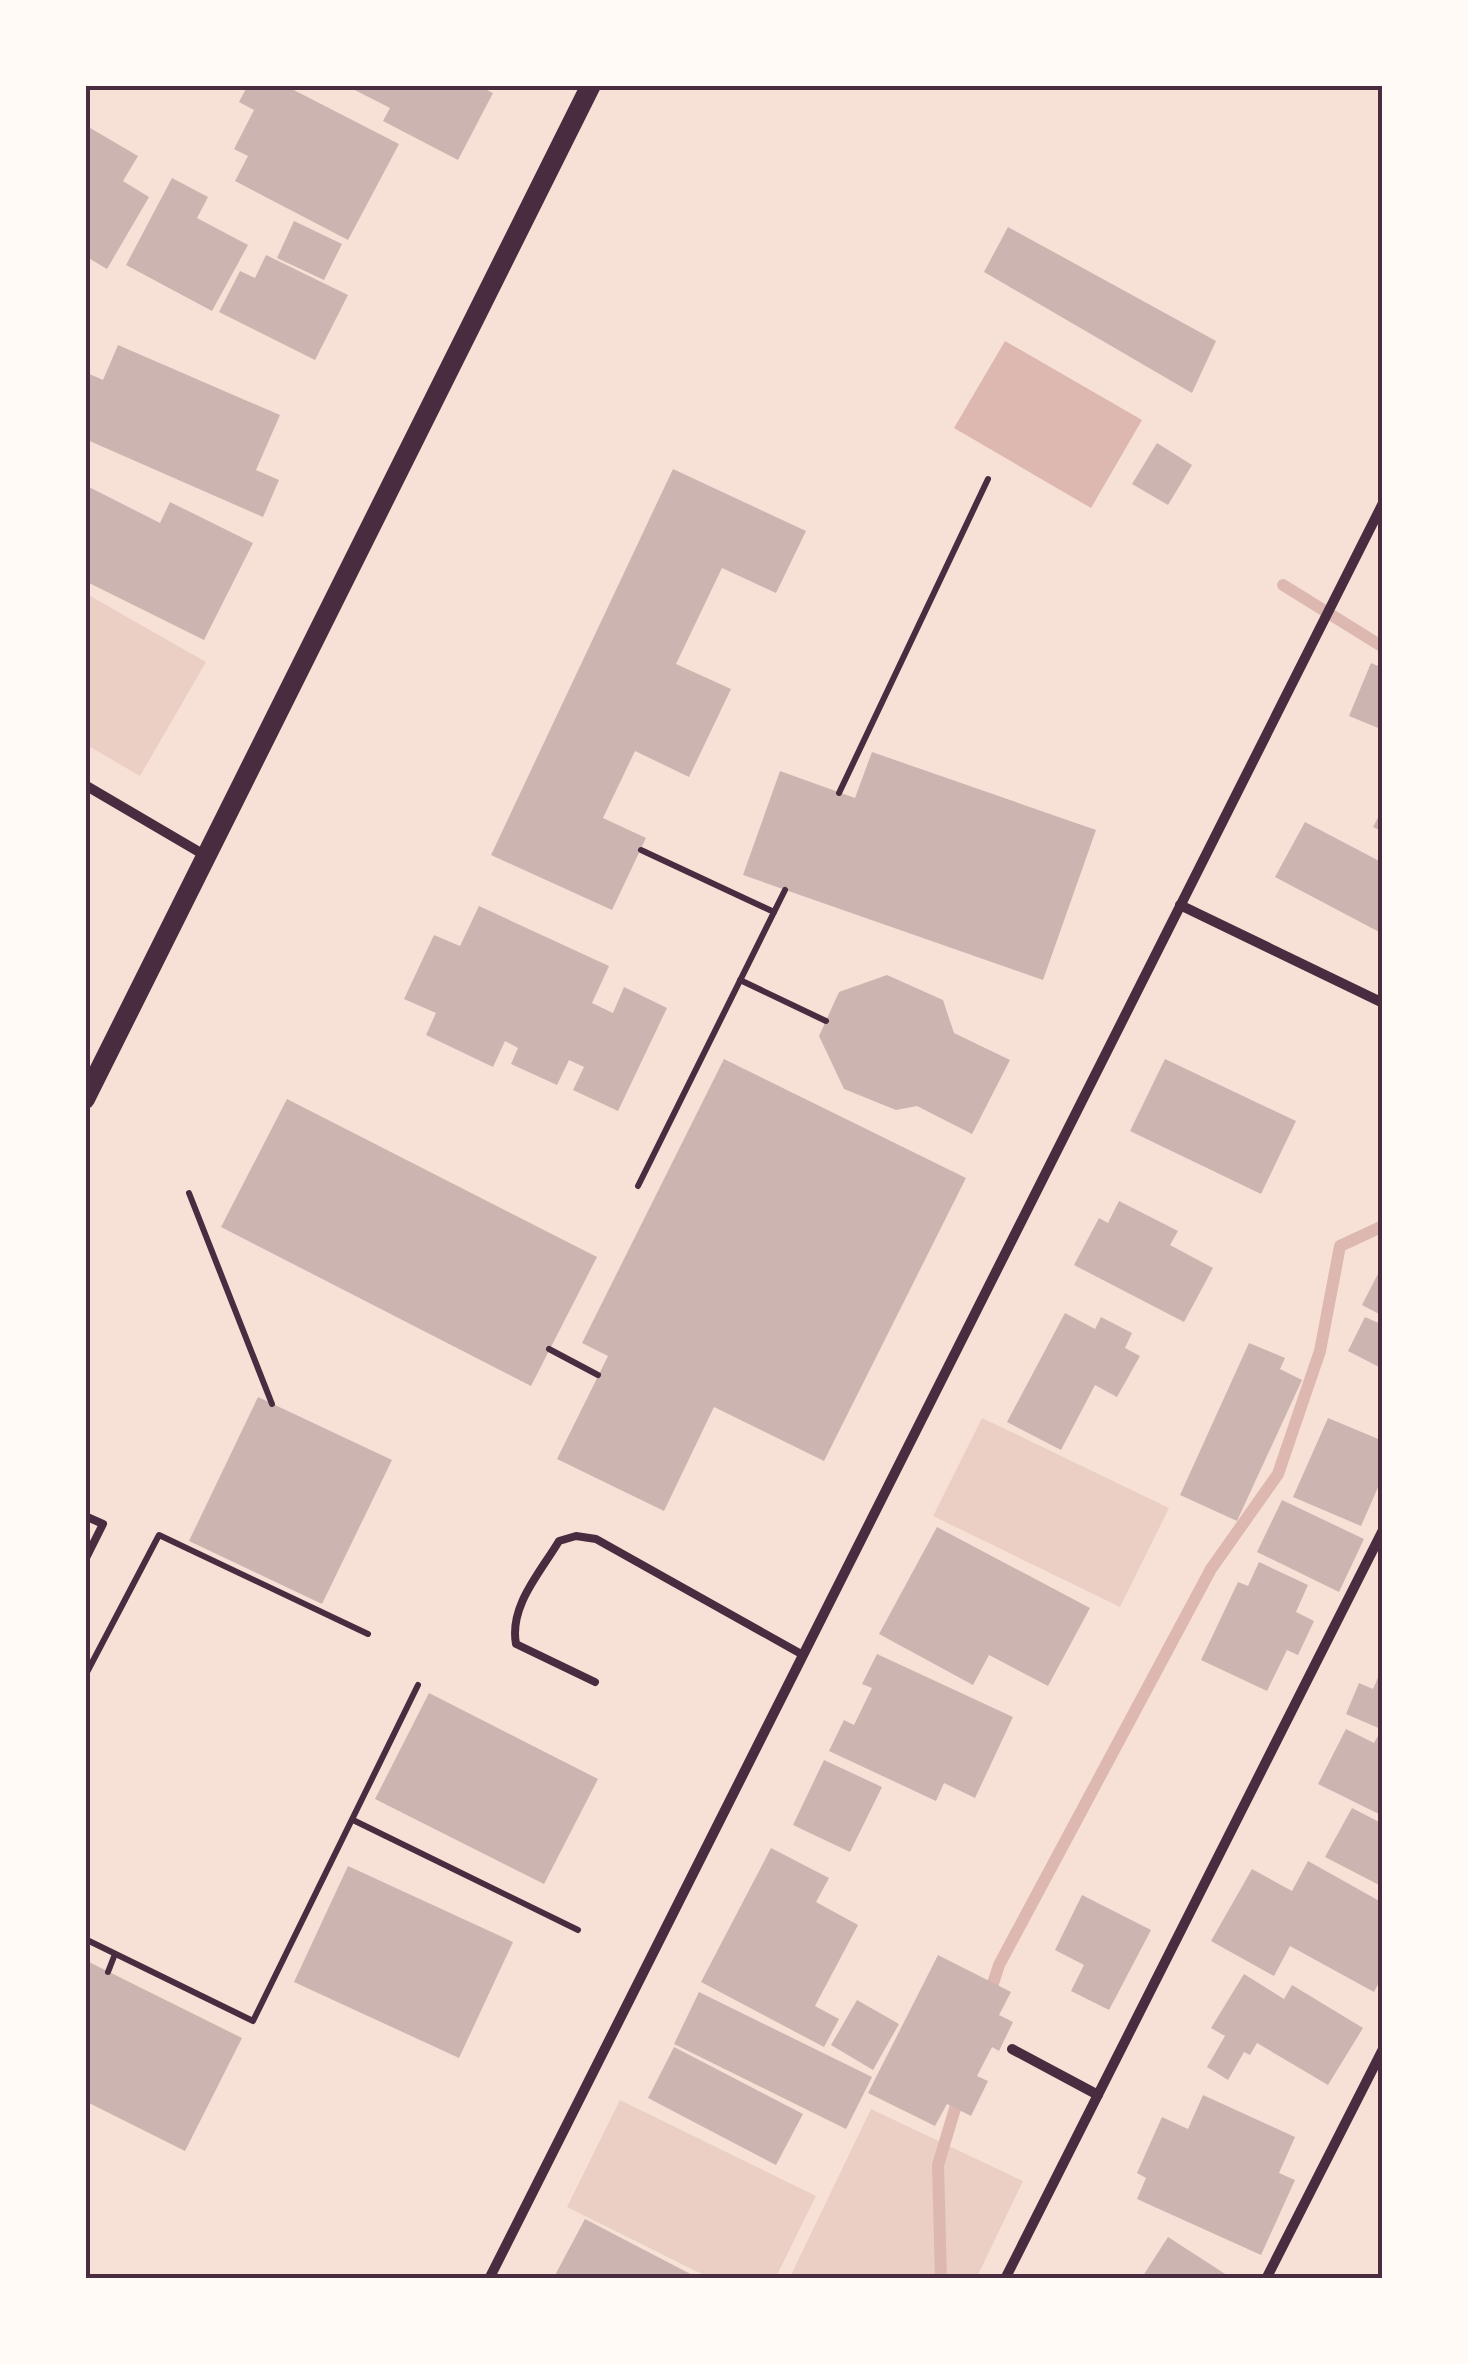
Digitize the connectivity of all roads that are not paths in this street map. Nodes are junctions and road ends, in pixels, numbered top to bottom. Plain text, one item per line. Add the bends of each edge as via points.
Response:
1 (591, 85) edge
2 (1383, 503) edge
3 (85, 785) edge
4 (206, 856) junction
5 (1180, 905) junction
6 (1383, 1003) edge
7 (85, 1099) edge
8 (85, 1516) edge
9 (1383, 1530) edge
10 (85, 1560) edge
11 (803, 1655) junction
12 (595, 1682) dead end
13 (1383, 2048) edge
14 (1012, 2050) dead end
15 (1098, 2095) junction
16 (489, 2279) edge
17 (1005, 2279) edge
18 (1266, 2279) edge

1 - 4 main road
2 - 5 street
3 - 4 street
4 - 7 main road
5 - 6 street
5 - 11 street
8 - 10 lane via 103,1524
9 - 15 street
11 - 12 lane via 596,1539 576,1536 559,1542 513,1626 516,1644
11 - 16 street
13 - 18 street
14 - 15 street
15 - 17 street

